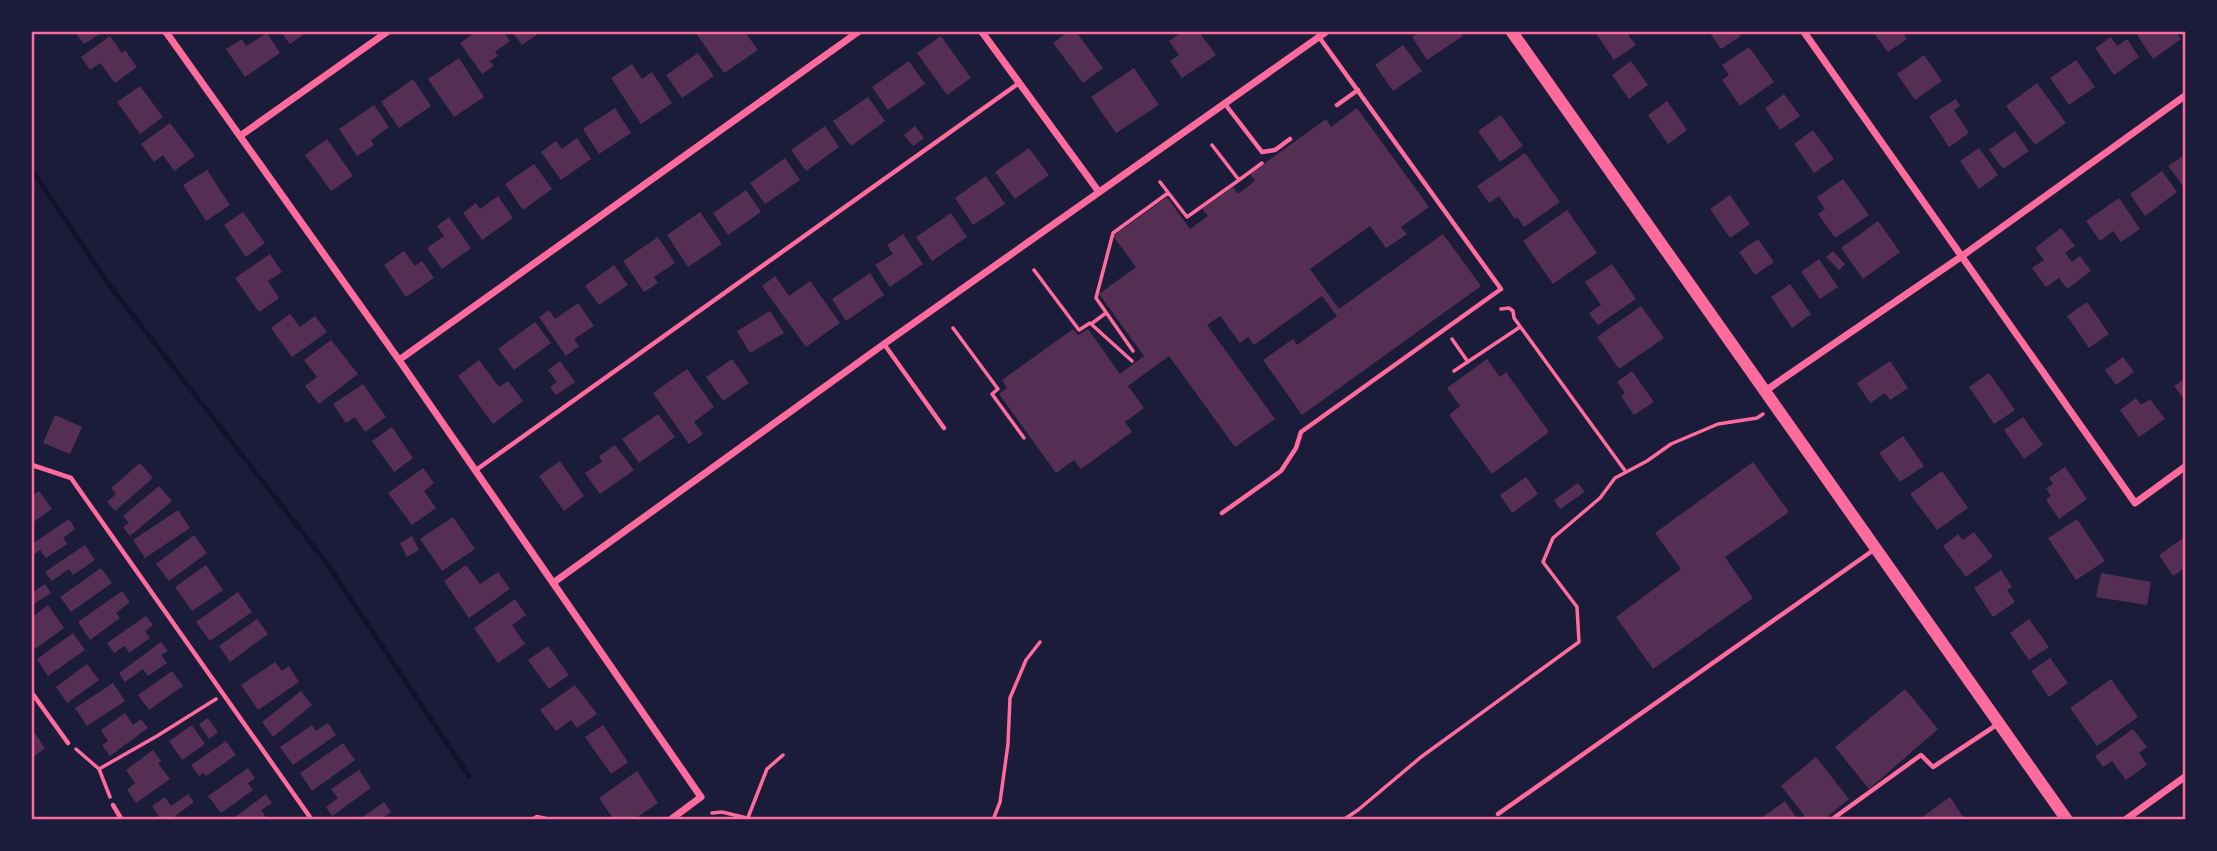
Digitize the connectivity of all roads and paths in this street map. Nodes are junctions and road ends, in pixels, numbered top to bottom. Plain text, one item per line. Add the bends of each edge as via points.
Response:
1 (166, 32) edge
2 (387, 32) edge
3 (858, 32) edge
4 (982, 32) edge
5 (1326, 32) edge
6 (1512, 32) edge
7 (1804, 32) edge
8 (1319, 37) junction
9 (1019, 82) junction
10 (1358, 90) junction
11 (2186, 95) edge
12 (1224, 104) junction
13 (1337, 105) dead end
14 (240, 136) junction
15 (1290, 139) dead end
16 (1212, 145) dead end
17 (1264, 161) dead end
18 (1239, 180) junction
19 (1160, 182) dead end
20 (1099, 192) junction
21 (1168, 193) junction
22 (1962, 256) junction
23 (1034, 270) dead end
24 (1501, 309) dead end
25 (1106, 313) junction
26 (1091, 324) junction
27 (1520, 327) junction
28 (953, 328) dead end
29 (1452, 339) dead end
30 (884, 344) junction
31 (1133, 351) dead end
32 (399, 360) junction
33 (1132, 361) dead end
34 (1468, 362) junction
35 (1454, 371) dead end
36 (1765, 391) junction
37 (1765, 413) dead end
38 (944, 428) dead end
39 (1024, 438) dead end
40 (32, 465) edge
41 (2186, 466) edge
42 (475, 470) junction
43 (1626, 472) junction
44 (1222, 513) dead end
45 (1875, 548) junction
46 (553, 583) junction
47 (1040, 642) dead end
48 (32, 693) edge
49 (223, 694) junction
50 (1999, 723) junction
51 (68, 743) joint
52 (783, 755) dead end
53 (99, 769) junction
54 (2186, 776) edge
55 (113, 805) joint
56 (707, 806) dead end
57 (712, 813) junction
58 (1498, 814) dead end
59 (747, 819) edge
60 (122, 820) edge
61 (312, 820) edge
62 (532, 820) edge
63 (550, 820) edge
64 (670, 820) edge
65 (716, 820) edge
66 (755, 820) edge
67 (993, 820) edge
68 (1343, 820) edge
69 (1831, 820) edge
70 (2067, 820) edge
71 (2125, 820) edge

1 - 14 street
2 - 14 street
3 - 32 street
4 - 9 street
5 - 8 street
6 - 36 main road
7 - 22 street
8 - 10 lane
8 - 12 street
9 - 20 street
9 - 42 lane
10 - 13 lane
10 - 44 lane via 1501,289 1301,432 1281,471
11 - 22 street
12 - 15 lane via 1262,152 1275,150
12 - 20 street
14 - 32 street
16 - 18 path
17 - 18 path
18 - 21 path via 1187,217
19 - 21 path
20 - 30 street
21 - 25 path via 1113,233 1096,298
22 - 36 street
22 - 41 street via 2135,503
23 - 26 path via 1079,330
24 - 27 path via 1513,311
25 - 26 path
25 - 31 path
26 - 33 path
27 - 34 path
27 - 43 path
28 - 39 path via 998,389 992,394 995,400
29 - 34 path
30 - 38 lane
30 - 46 street
32 - 42 street
34 - 35 path
36 - 45 main road
37 - 43 path via 1718,424 1671,444
40 - 49 lane via 71,478
42 - 46 street
43 - 68 path via 1553,538 1543,562 1577,607 1579,642
45 - 50 main road
45 - 58 lane
46 - 64 street via 701,797
47 - 67 path via 1026,660 1010,698 1000,803
48 - 51 lane
49 - 53 path
49 - 61 lane
50 - 69 lane via 1933,767 1921,754
50 - 70 main road
51 - 53 path
52 - 59 path via 767,769
53 - 55 path
54 - 71 street
55 - 60 lane
56 - 57 path
57 - 59 path
57 - 65 path
59 - 66 path
62 - 63 lane

